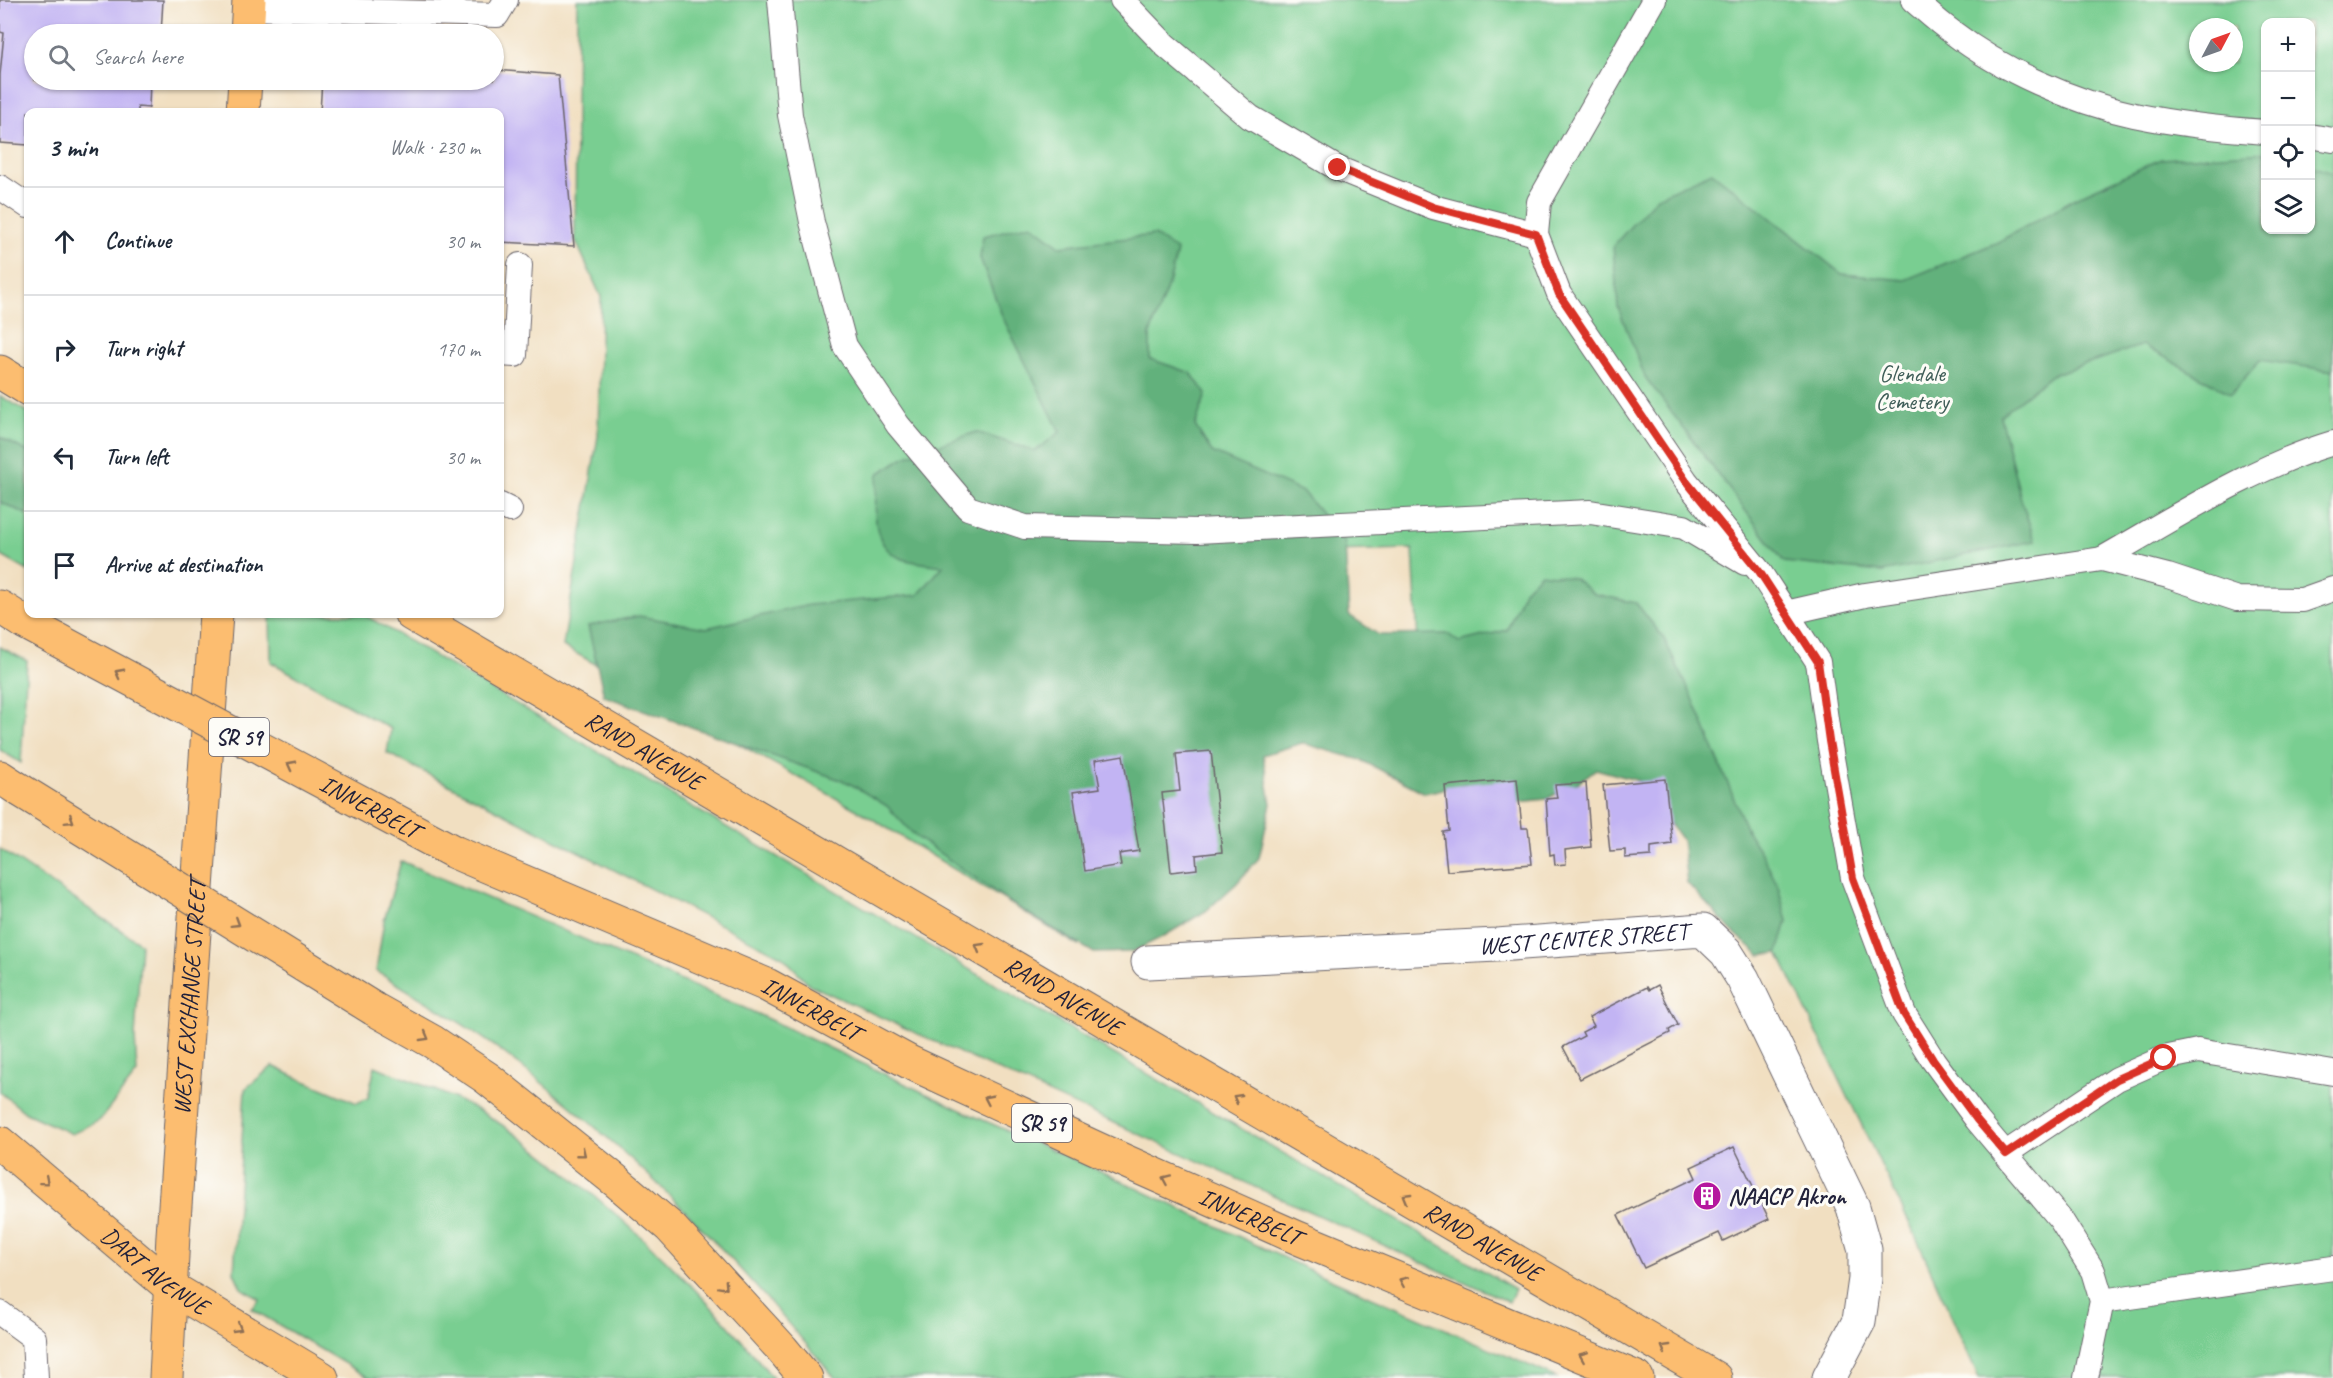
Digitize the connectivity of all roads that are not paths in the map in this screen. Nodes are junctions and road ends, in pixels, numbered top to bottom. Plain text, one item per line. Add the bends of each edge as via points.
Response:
1 (506, 0) edge
2 (780, 0) edge
3 (1122, 0) edge
4 (1654, 0) edge
5 (1913, 0) edge
6 (248, 14) edge
7 (244, 90) edge
8 (243, 108) edge
9 (2261, 132) edge
10 (2315, 137) edge
11 (2333, 140) edge
12 (0, 187) edge
13 (24, 203) edge
14 (1536, 234) junction
15 (520, 265) dead end
16 (504, 354) edge
17 (0, 372) edge
18 (24, 387) edge
19 (2333, 442) edge
20 (2102, 559) junction
21 (1759, 571) junction
22 (2333, 589) edge
23 (1786, 613) junction
24 (12, 615) edge
25 (216, 618) edge
26 (418, 618) edge
27 (10, 784) edge
28 (1148, 962) dead end
29 (2333, 1073) edge
30 (0, 1143) edge
31 (2006, 1154) junction
32 (2333, 1268) edge
33 (170, 1287) junction
34 (2102, 1301) junction
35 (0, 1313) edge
36 (36, 1378) edge
37 (166, 1378) edge
38 (322, 1378) edge
39 (806, 1378) edge
40 (1637, 1378) edge
41 (1715, 1378) edge
42 (1829, 1378) edge
43 (2086, 1378) edge

1 - 6 lane via 497,15
2 - 21 lane via 790,115 812,222 845,346 898,425 968,508 1025,527 1197,531 1590,512 1684,526
3 - 14 lane via 1165,45 1250,117 1338,168 1433,207
4 - 14 lane via 1539,202
5 - 9 lane via 1952,33 2047,86 2133,115
7 - 8 main road
10 - 11 lane
12 - 13 lane
14 - 21 lane via 1559,294 1686,481
15 - 16 lane via 515,355
17 - 18 main road
19 - 20 lane via 2299,453
20 - 22 lane via 2237,599 2302,600
20 - 23 lane via 1865,595
21 - 23 lane
23 - 31 lane via 1818,662 1853,878 1904,1014 1933,1060
40 -> 24 main road, INNERBELT / SR 59, bridge via 1298,1238 1102,1151 909,1062 767,985 454,852
25 - 33 main road, WEST EXCHANGE STREET
41 -> 26 main road, RAND AVENUE
27 -> 39 main road, bridge via 487,1078 670,1227
28 - 42 street, WEST CENTER STREET via 1497,945 1703,930 1726,952 1743,979 1853,1207 1862,1239 1865,1279 1858,1321
29 - 31 lane via 2198,1051 2164,1058 2117,1079
30 -> 33 main road, DART AVENUE
31 - 34 lane via 2061,1220 2093,1270
32 - 34 lane
33 - 37 main road, WEST EXCHANGE STREET
33 -> 38 main road, DART AVENUE
34 - 43 lane
35 - 36 lane via 34,1338

